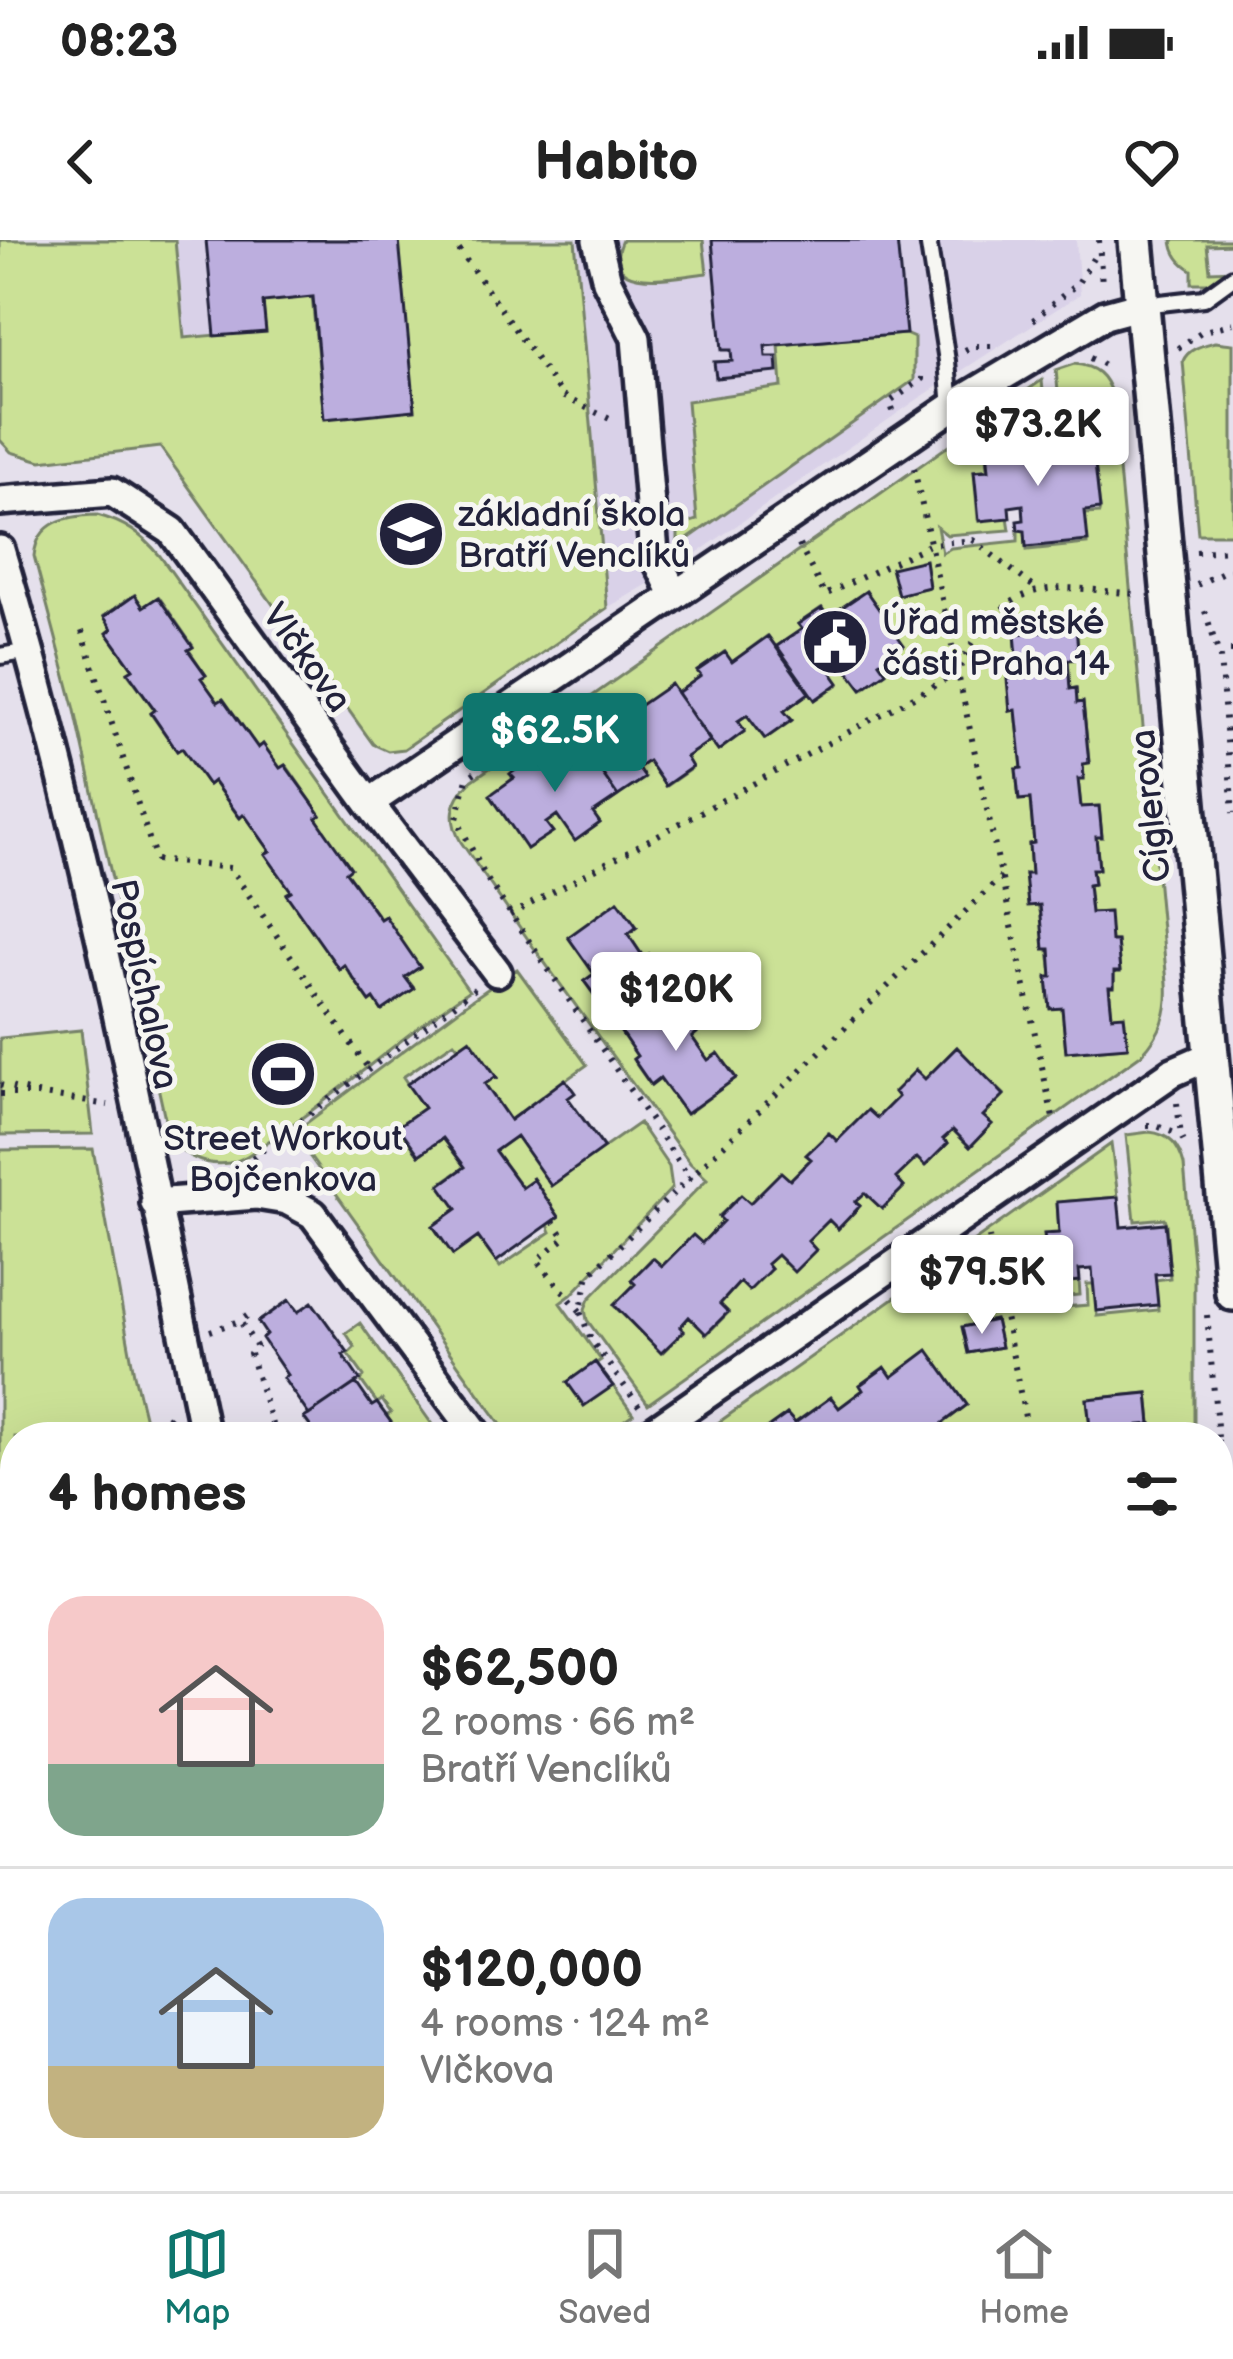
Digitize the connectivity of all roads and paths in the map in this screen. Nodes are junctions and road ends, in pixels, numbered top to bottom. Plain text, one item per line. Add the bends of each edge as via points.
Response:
1 (452, 240) edge
2 (597, 240) edge
3 (928, 240) edge
4 (1099, 240) edge
5 (1136, 240) edge
6 (1233, 277) edge
7 (1142, 305) junction
8 (1233, 323) edge
9 (1019, 332) dead end
10 (1001, 346) dead end
11 (1175, 350) dead end
12 (1089, 357) dead end
13 (947, 362) junction
14 (922, 363) dead end
15 (1111, 368) dead end
16 (922, 379) junction
17 (951, 408) junction
18 (644, 436) junction
19 (905, 441) junction
20 (0, 501) edge
21 (931, 544) junction
22 (799, 545) dead end
23 (0, 550) edge
24 (1233, 550) edge
25 (1192, 552) dead end
26 (1233, 571) edge
27 (1188, 590) dead end
28 (1040, 591) junction
29 (674, 594) junction
30 (1140, 594) dead end
31 (1196, 598) dead end
32 (82, 631) dead end
33 (30, 651) junction
34 (0, 656) edge
35 (958, 674) junction
36 (541, 726) dead end
37 (1231, 762) edge
38 (369, 803) junction
39 (1233, 813) edge
40 (1001, 877) junction
41 (510, 915) junction
42 (497, 972) dead end
43 (1212, 1055) junction
44 (368, 1068) dead end
45 (0, 1085) edge
46 (0, 1094) edge
47 (38, 1094) junction
48 (136, 1108) junction
49 (1061, 1148) junction
50 (691, 1180) junction
51 (155, 1203) junction
52 (982, 1204) junction
53 (554, 1221) dead end
54 (1233, 1293) edge
55 (580, 1311) junction
56 (206, 1333) dead end
57 (202, 1422) edge
58 (271, 1422) edge
59 (468, 1422) edge
60 (643, 1422) edge
61 (666, 1422) edge
62 (1027, 1422) edge

1 - 18 path via 562,396
2 - 18 street via 636,338
3 - 13 lane
4 - 9 path via 1078,283
5 - 7 street, Cíglerova
6 - 7 lane via 1204,298
7 - 17 street via 1105,315
7 - 43 street, Cíglerova
8 - 11 path
10 - 13 path via 974,346
12 - 15 path
13 - 16 path
13 - 17 lane
14 - 16 path
16 - 19 path via 890,402
17 - 19 street
18 - 29 street via 655,553
19 - 21 path
19 - 29 street
20 - 38 street, Vlčkova via 112,492 172,532
21 - 22 path via 825,595
21 - 28 path via 973,540
21 - 35 path
23 - 33 street, Pospíchalova
24 - 25 path
26 - 27 path
28 - 30 path
28 - 35 path via 985,626
29 - 38 street
31 - 37 path via 1220,658
32 - 44 path via 155,860 230,868
33 - 34 lane
33 - 48 street, Pospíchalova
35 - 40 path
35 - 41 path
36 - 41 path via 467,778 457,819
37 - 39 path
38 - 42 street, Vlčkova
40 - 49 path
40 - 50 path
41 - 50 path
43 - 49 street
43 - 54 street, Cíglerova
45 - 47 path
46 - 47 path
47 - 48 path
48 - 51 street, Pospíchalova
49 - 52 street
50 - 55 path via 589,1275
51 - 57 street, Pospíchalova
51 - 59 street via 256,1195 313,1214
52 - 61 street
52 - 62 path
53 - 55 path via 565,1238 537,1259
55 - 60 path
56 - 58 path via 244,1318

